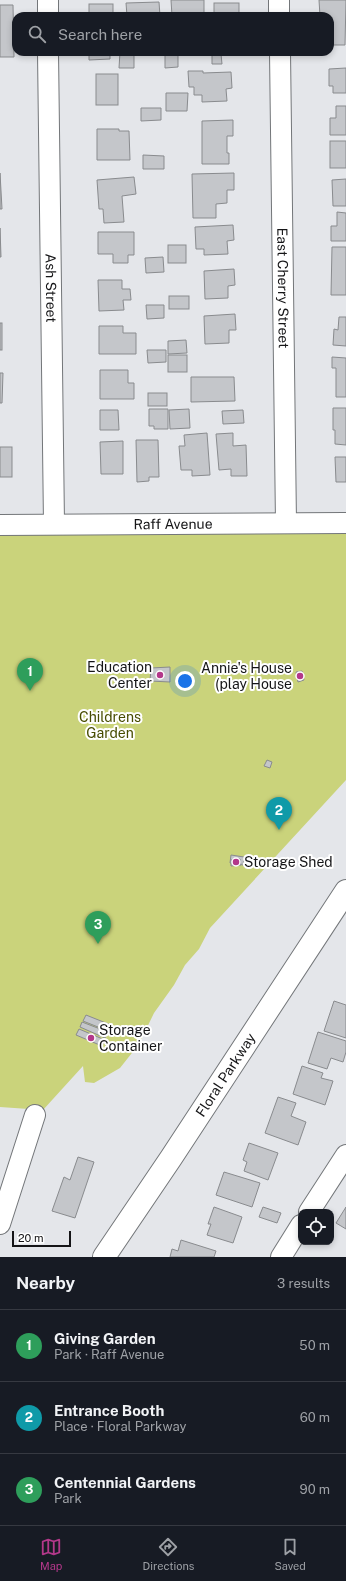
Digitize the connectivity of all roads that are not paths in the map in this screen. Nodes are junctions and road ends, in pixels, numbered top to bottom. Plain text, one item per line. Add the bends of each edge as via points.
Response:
1 (48, 0) edge
2 (279, 0) edge
3 (48, 12) edge
4 (279, 12) edge
5 (48, 56) edge
6 (280, 56) edge
7 (346, 522) edge
8 (286, 523) junction
9 (54, 524) junction
10 (0, 525) edge
11 (346, 891) edge
12 (35, 1115) dead end
13 (346, 1155) edge
14 (312, 1209) edge
15 (0, 1224) edge
16 (298, 1230) edge
17 (104, 1257) edge
18 (280, 1257) edge

1 - 3 street
2 - 4 street
5 - 9 street, Ash Street
6 - 8 street, East Cherry Street
7 - 8 street, Raff Avenue
8 - 9 street, Raff Avenue
9 - 10 street, Raff Avenue
11 - 17 street, Floral Parkway via 172,1158
12 - 15 street
13 - 14 street
16 - 18 street

